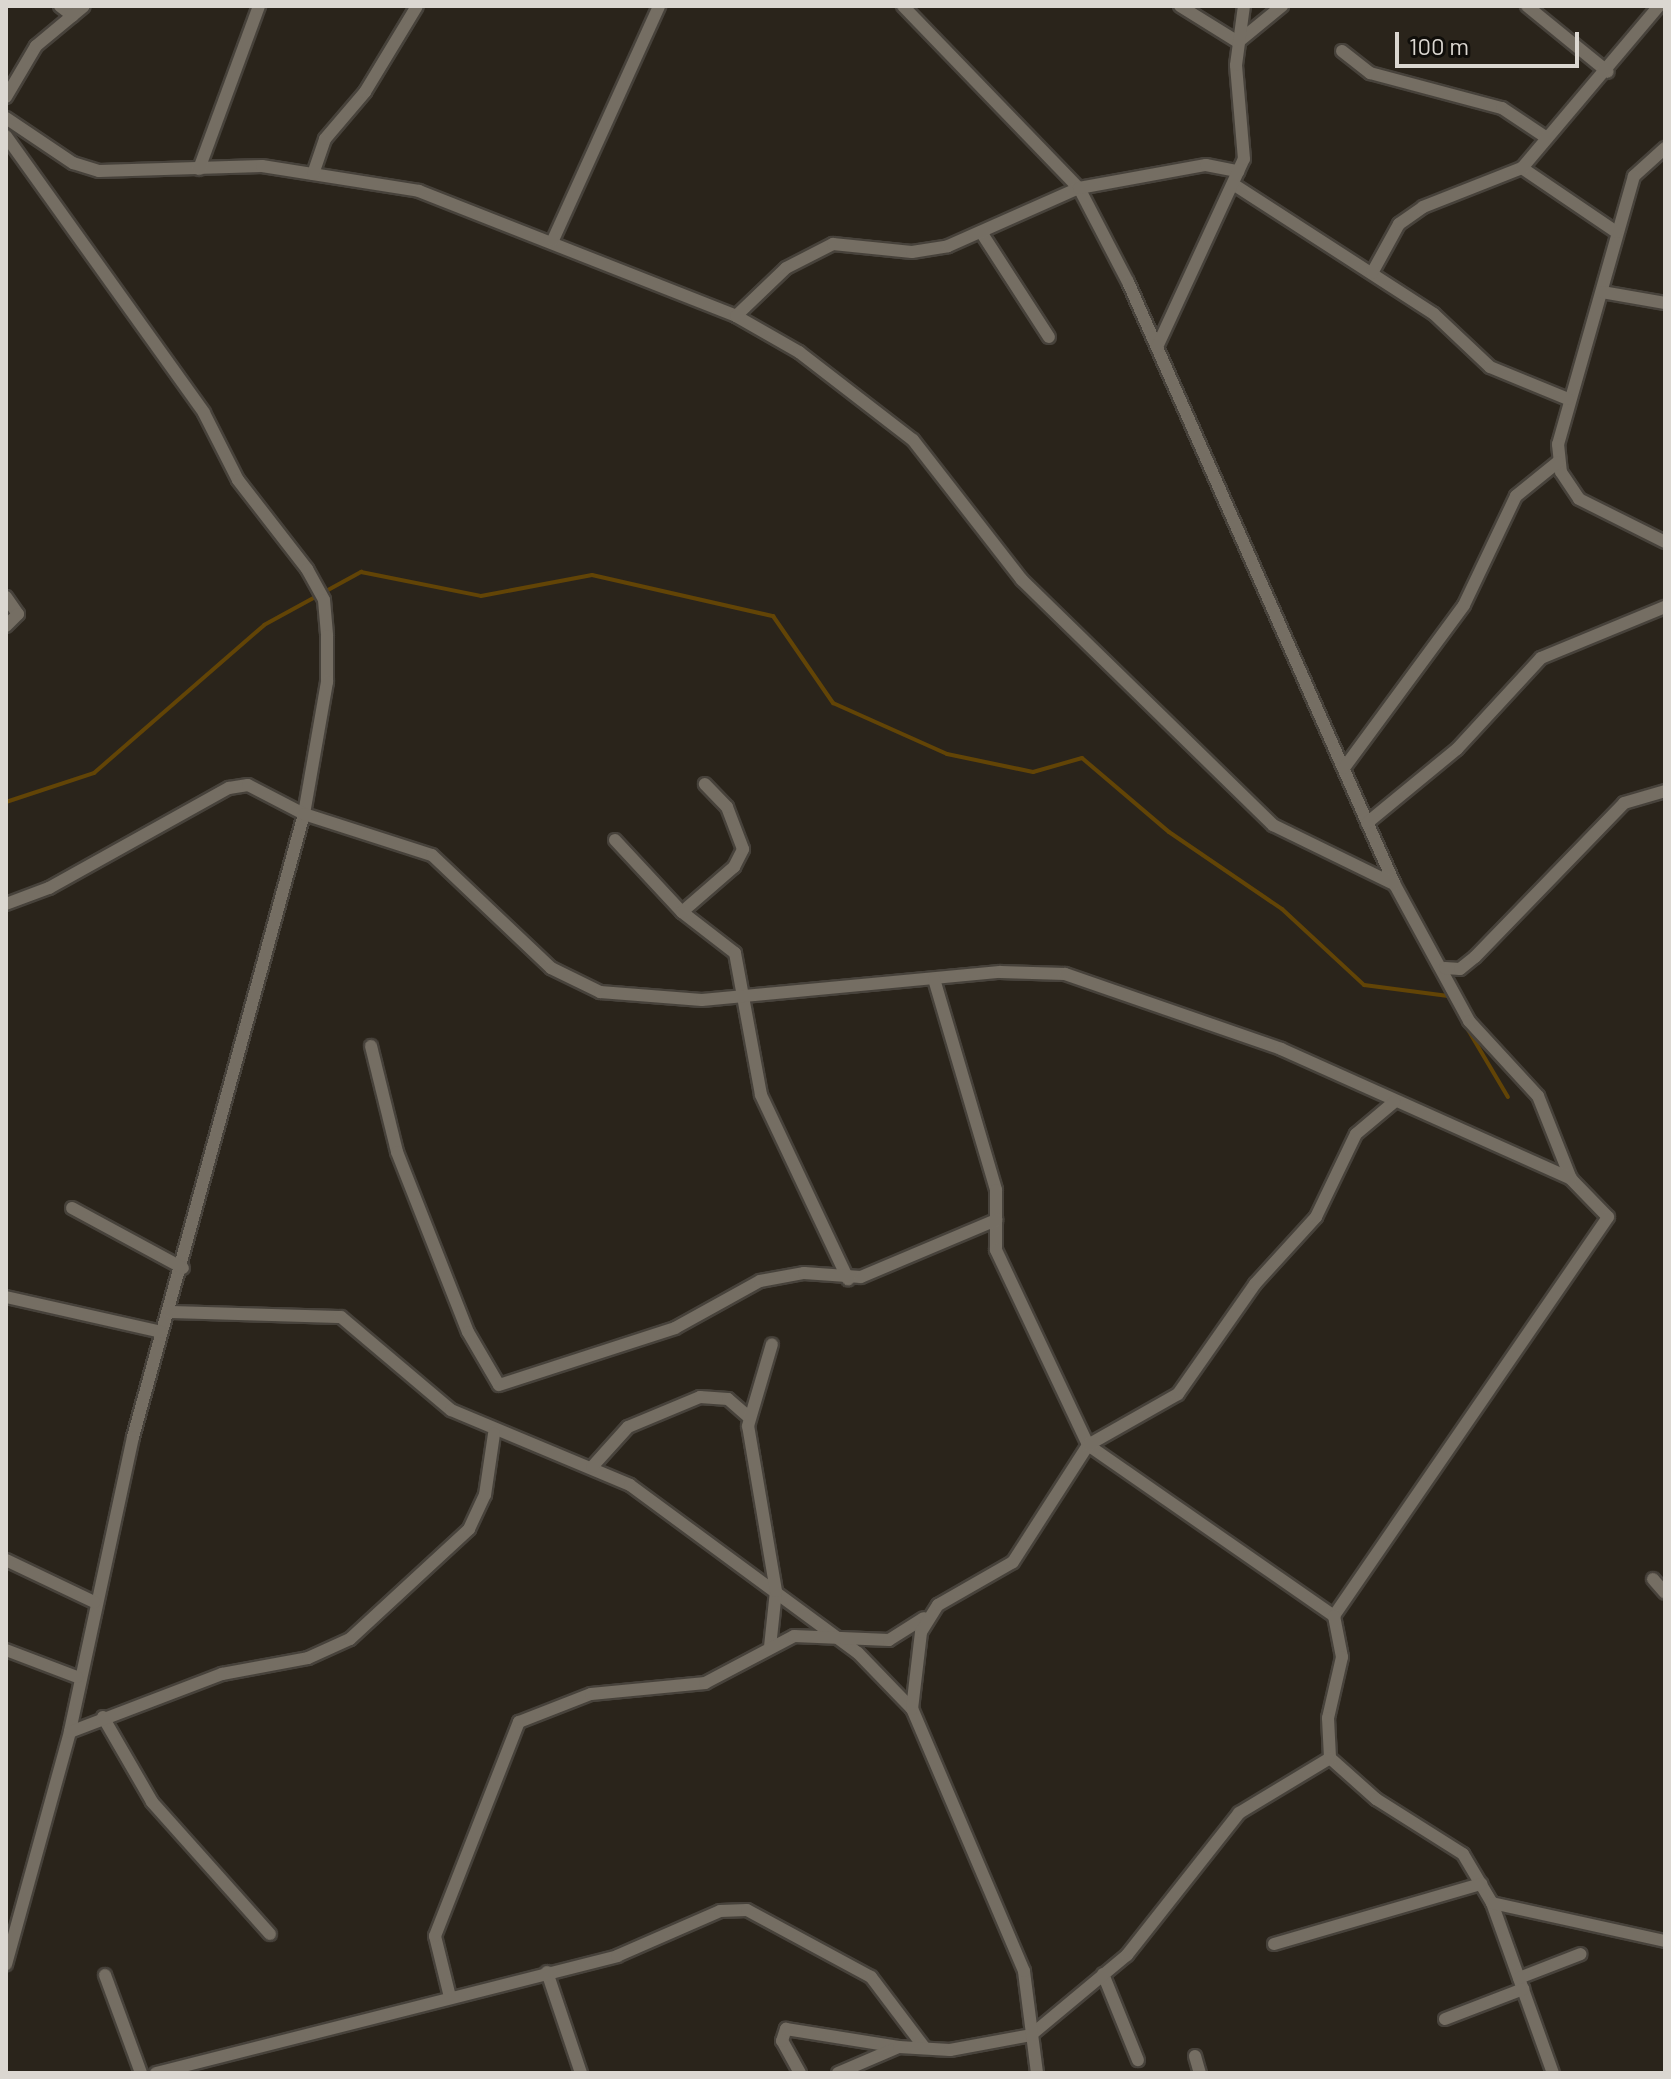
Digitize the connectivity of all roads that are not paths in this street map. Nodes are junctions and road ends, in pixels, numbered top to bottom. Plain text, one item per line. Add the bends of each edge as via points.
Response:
1 (60, 6) edge
2 (84, 6) edge
3 (259, 6) edge
4 (417, 6) edge
5 (659, 6) edge
6 (903, 6) edge
7 (1180, 6) edge
8 (1244, 6) edge
9 (1282, 6) edge
10 (1527, 6) edge
11 (1659, 6) edge
12 (73, 16) junction
13 (1238, 42) junction
14 (1342, 51) dead end
15 (1608, 72) junction
16 (6, 97) edge
17 (6, 118) edge
18 (6, 136) edge
19 (1547, 138) junction
20 (1665, 148) edge
21 (1241, 165) junction
22 (1522, 168) junction
23 (199, 169) junction
24 (313, 174) junction
25 (1233, 184) junction
26 (1079, 188) junction
27 (1253, 192) junction
28 (981, 232) junction
29 (1616, 232) junction
30 (553, 240) junction
31 (1372, 273) junction
32 (1602, 292) junction
33 (1665, 303) edge
34 (736, 316) junction
35 (1049, 337) dead end
36 (1157, 347) junction
37 (1568, 399) junction
38 (1558, 462) junction
39 (1665, 542) edge
40 (6, 597) edge
41 (1665, 607) edge
42 (6, 626) edge
43 (1344, 768) junction
44 (705, 784) dead end
45 (1665, 791) edge
46 (304, 814) junction
47 (1367, 823) junction
48 (615, 840) dead end
49 (1395, 885) junction
50 (6, 904) edge
51 (682, 912) junction
52 (1445, 968) junction
53 (934, 979) junction
54 (742, 996) junction
55 (371, 1046) dead end
56 (1394, 1102) junction
57 (1571, 1179) junction
58 (72, 1208) dead end
59 (996, 1220) junction
60 (183, 1268) junction
61 (848, 1279) junction
62 (6, 1297) edge
63 (169, 1312) junction
64 (161, 1332) junction
65 (772, 1344) dead end
66 (749, 1417) junction
67 (494, 1434) junction
68 (1088, 1445) junction
69 (592, 1467) junction
70 (6, 1560) edge
71 (1653, 1579) dead end
72 (776, 1591) junction
73 (1665, 1593) edge
74 (94, 1602) junction
75 (938, 1605) junction
76 (1334, 1616) junction
77 (831, 1633) junction
78 (770, 1647) junction
79 (6, 1650) edge
80 (77, 1677) junction
81 (912, 1709) junction
82 (103, 1717) junction
83 (70, 1732) junction
84 (1330, 1758) junction
85 (1481, 1884) junction
86 (1492, 1903) junction
87 (270, 1934) dead end
88 (1665, 1941) edge
89 (1274, 1944) dead end
90 (8, 1949) edge
91 (1581, 1954) dead end
92 (6, 1964) edge
93 (547, 1972) junction
94 (1103, 1974) junction
95 (105, 1975) dead end
96 (1521, 1984) junction
97 (450, 1997) junction
98 (1445, 2019) dead end
99 (1031, 2035) junction
100 (899, 2047) junction
101 (924, 2047) junction
102 (1195, 2056) dead end
103 (1138, 2060) dead end
104 (141, 2073) edge
105 (156, 2073) edge
106 (581, 2073) edge
107 (800, 2073) edge
108 (838, 2073) edge
109 (1037, 2073) edge
110 (1200, 2073) edge
111 (1553, 2073) edge

1 - 12 street
2 - 12 street
3 - 23 street
4 - 24 street via 365,92 325,139
5 - 30 street
6 - 26 street
7 - 13 street
8 - 13 street
9 - 13 street
10 - 15 street
11 - 15 street
12 - 16 street via 36,46
13 - 21 street
14 - 19 street via 1370,73 1502,108
15 - 19 street
17 - 23 street via 73,163 99,171
18 - 46 street via 204,413 238,480 307,569 324,600 327,682
19 - 22 street
20 - 29 street via 1634,176
21 - 25 street
21 - 26 street via 1206,165
21 - 27 street
22 - 29 street
22 - 31 street via 1411,215
23 - 24 street via 262,166
24 - 30 street via 419,191
25 - 27 street
25 - 36 street
26 - 28 street
26 - 36 street
27 - 31 street
28 - 34 street via 912,252 833,244 786,268
28 - 35 street
29 - 32 street
30 - 34 street
31 - 37 street via 1434,314 1490,367
32 - 33 street
32 - 37 street
34 - 49 street via 799,352 913,440 1022,580 1273,825
36 - 43 street
37 - 38 street
38 - 39 street via 1579,499
38 - 43 street via 1516,496 1464,605
40 - 42 street via 18,614
41 - 47 street via 1541,658 1457,749
43 - 47 street
44 - 51 street via 727,807 743,849 734,867
45 - 52 street via 1624,803 1475,957 1460,969
46 - 50 street via 238,784 49,888
46 - 54 street via 432,855 577,985 636,999
46 - 60 street
47 - 49 street
48 - 51 street
49 - 52 street
51 - 54 street via 735,953
52 - 57 street via 1484,1042 1538,1096
53 - 54 street
53 - 56 street via 1027,972 1096,981 1281,1049
53 - 59 street via 996,1190
54 - 61 street via 761,1095
55 - 61 street via 397,1152 494,1384 675,1328 760,1281 804,1273
56 - 57 street
56 - 68 street via 1356,1134 1316,1217 1255,1284 1178,1394
57 - 76 street via 1608,1217
58 - 60 street
59 - 61 street
59 - 68 street via 996,1250
60 - 63 street
62 - 64 street
63 - 64 street
63 - 67 street via 341,1317 405,1376
64 - 74 street
65 - 66 street
66 - 69 street via 728,1399 700,1397 628,1427
66 - 72 street
67 - 69 street
67 - 82 street via 485,1495 469,1529 350,1639
68 - 75 street via 1013,1562
68 - 76 street
69 - 72 street via 630,1485
70 - 74 street
71 - 73 street
72 - 77 street
72 - 78 street
74 - 80 street
75 - 77 street via 889,1640
75 - 81 street via 915,1650
76 - 84 street via 1342,1666 1328,1718
77 - 78 street
77 - 81 street
78 - 97 street via 705,1683 591,1694 512,1729 453,1905 435,1936
79 - 80 street
80 - 83 street
81 - 99 street via 1024,1971
82 - 83 street
82 - 87 street via 152,1802
83 - 90 street
84 - 85 street via 1376,1799 1463,1854
84 - 94 street via 1239,1813 1149,1931
85 - 86 street
85 - 89 street
86 - 88 street
86 - 96 street
90 - 92 street
91 - 96 street
93 - 97 street
93 - 101 street via 670,1939 720,1911 747,1910 871,1977
93 - 106 street
94 - 99 street
94 - 103 street
95 - 104 street
96 - 98 street
96 - 111 street
97 - 105 street
99 - 101 street via 950,2050
99 - 109 street
100 - 101 street
100 - 107 street via 786,2029 782,2041
100 - 108 street
102 - 110 street

